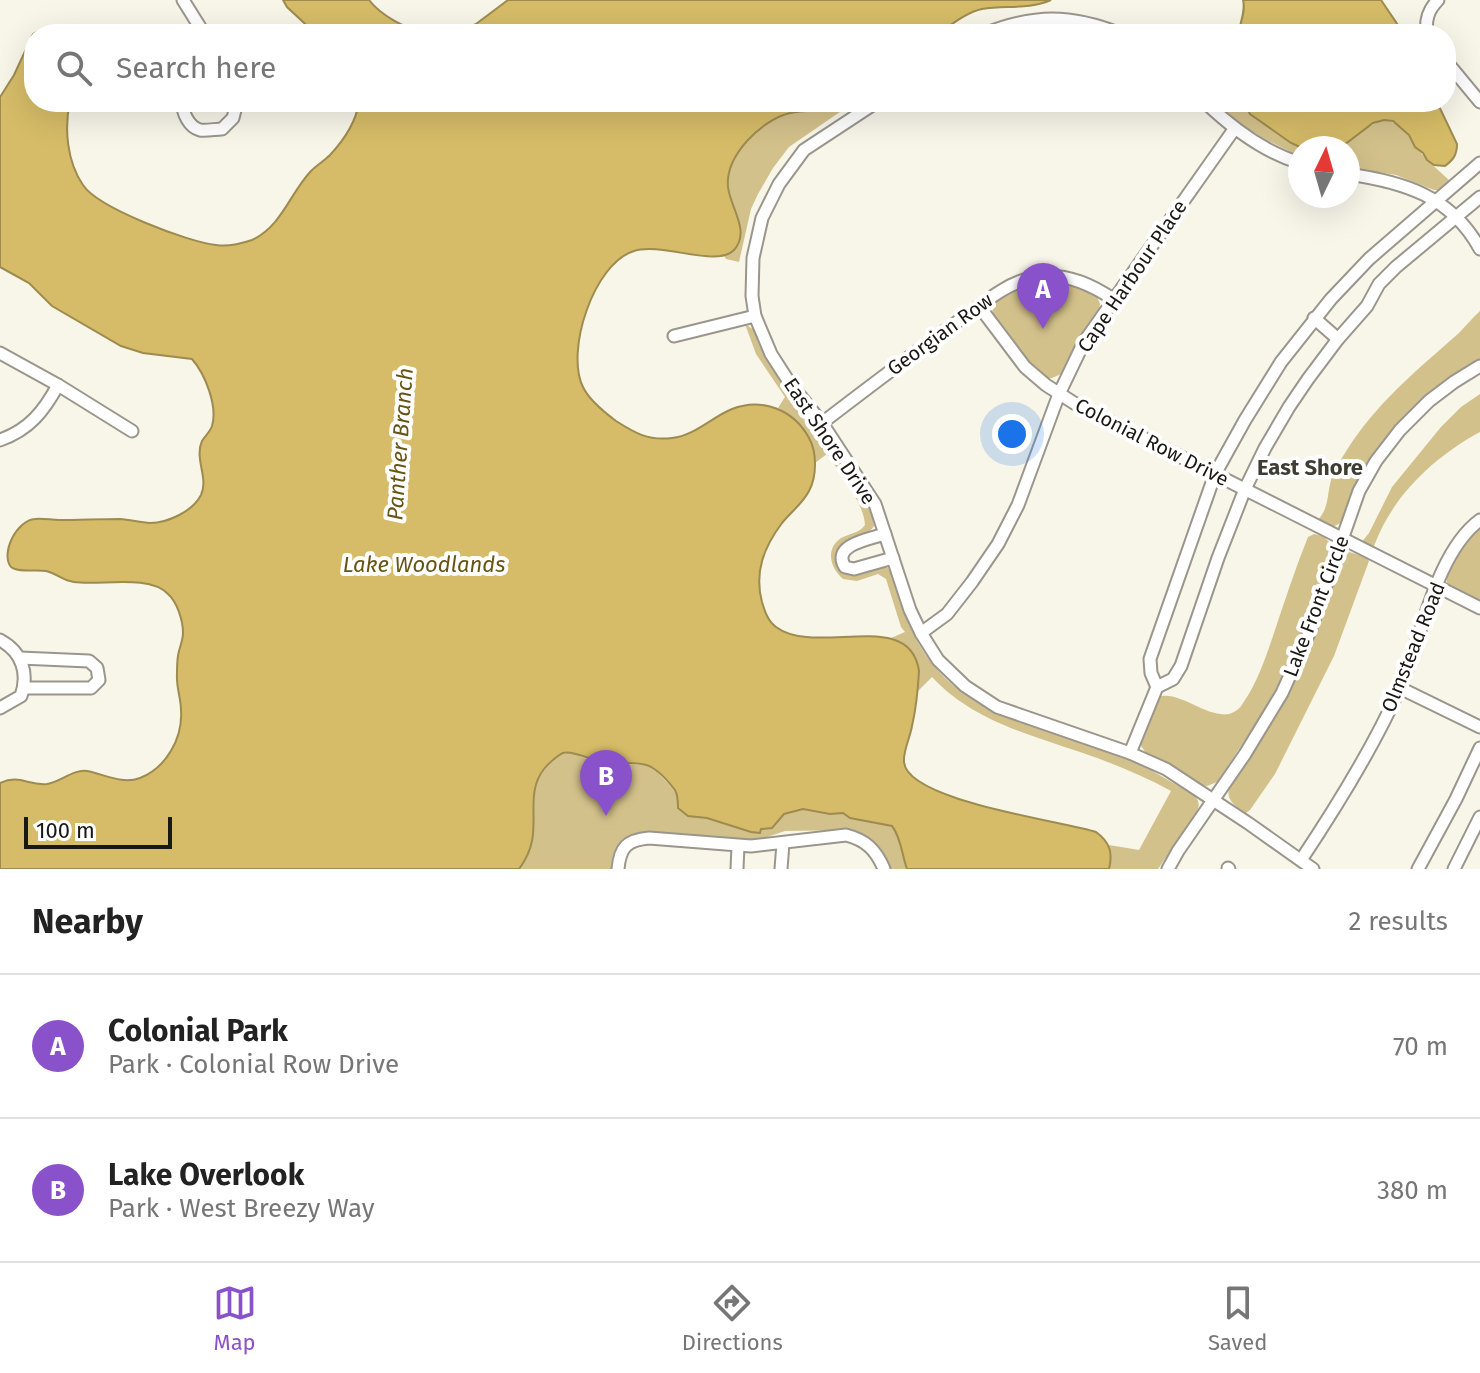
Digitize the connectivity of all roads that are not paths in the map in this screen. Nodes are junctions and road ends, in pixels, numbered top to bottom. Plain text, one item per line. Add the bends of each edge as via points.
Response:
1 (183, 0) edge
2 (1438, 0) edge
3 (198, 24) edge
4 (1009, 24) edge
5 (1089, 24) edge
6 (1426, 24) edge
7 (1456, 73) edge
8 (1480, 102) edge
9 (184, 112) edge
10 (234, 112) edge
11 (862, 112) edge
12 (1217, 112) edge
13 (1235, 128) junction
14 (1288, 158) edge
15 (1480, 163) edge
16 (1360, 176) edge
17 (1480, 197) edge
18 (1437, 201) junction
19 (1456, 217) junction
20 (1480, 249) edge
21 (1113, 299) junction
22 (979, 306) junction
23 (755, 316) junction
24 (1314, 318) junction
25 (674, 336) dead end
26 (1338, 339) junction
27 (0, 353) edge
28 (1480, 366) edge
29 (58, 385) junction
30 (1059, 394) junction
31 (822, 423) junction
32 (132, 431) dead end
33 (0, 440) edge
34 (1215, 474) junction
35 (1245, 489) junction
36 (1480, 520) edge
37 (885, 534) junction
38 (1342, 539) junction
39 (893, 558) junction
40 (1437, 586) junction
41 (1480, 608) edge
42 (921, 633) junction
43 (0, 640) edge
44 (20, 658) junction
45 (1157, 687) junction
46 (24, 688) junction
47 (1400, 688) junction
48 (0, 708) edge
49 (1480, 727) edge
50 (1480, 748) edge
51 (1130, 753) junction
52 (1213, 800) junction
53 (1480, 817) edge
54 (783, 843) junction
55 (738, 846) junction
56 (1301, 860) junction
57 (1170, 868) edge
58 (618, 869) edge
59 (737, 869) edge
60 (781, 869) edge
61 (884, 869) edge
62 (1313, 869) edge
63 (1418, 869) edge
64 (1454, 869) edge

1 - 3 street
2 - 6 street
4 - 5 street via 1048,18
7 - 8 street
9 - 10 street via 199,130 222,129
11 - 23 street, East Shore Drive via 804,150 779,184 762,218 753,258
12 - 13 street
13 - 14 street
13 - 21 street, Cape Harbour Place
15 - 18 street
16 - 18 street via 1392,181
17 - 19 street
18 - 19 street
18 - 24 street via 1369,259
19 - 20 street
19 - 26 street via 1379,284
21 - 22 street, Georgian Row via 1076,279 1028,278
21 - 30 street, Cape Harbour Place
22 - 30 street, Colonial Row Drive via 1025,367
22 - 31 street, Georgian Row
23 - 25 street
23 - 31 street, East Shore Drive via 771,354
24 - 26 street
24 - 34 street via 1270,378
26 - 35 street via 1289,407
27 - 29 street
28 - 38 street, Lake Front Circle via 1429,401 1400,430 1359,491
29 - 32 street
29 - 33 street via 37,418
30 - 34 street, Colonial Row Drive
30 - 42 street, Cape Harbour Place via 998,544 947,614
31 - 37 street, East Shore Drive via 875,504
34 - 35 street, Colonial Row Drive
34 - 45 street via 1150,659
35 - 38 street, Colonial Row Drive
35 - 45 street via 1181,666 1173,679
36 - 40 street, Olmstead Road via 1454,548
37 - 39 street, East Shore Drive
37 - 39 street via 849,546 841,560 854,569
38 - 40 street, Colonial Row Drive
38 - 52 street, Lake Front Circle via 1287,682
39 - 42 street, East Shore Drive
40 - 41 street, Colonial Row Drive
40 - 47 street, Olmstead Road
42 - 51 street, East Shore Drive via 938,660 997,707
43 - 44 street
44 - 46 street
44 - 46 street via 89,661 99,680 91,688
45 - 51 street
46 - 48 street via 21,696
47 - 49 street
47 - 56 street, Olmstead Road via 1342,798
50 - 63 street
51 - 52 street, East Shore Drive
52 - 56 street, East Shore Drive
52 - 57 street, Lake Front Circle
53 - 64 street
54 - 55 street
54 - 60 street
54 - 61 street via 858,838 879,856
55 - 58 street via 638,839 623,848
55 - 59 street
56 - 62 street, East Shore Drive

